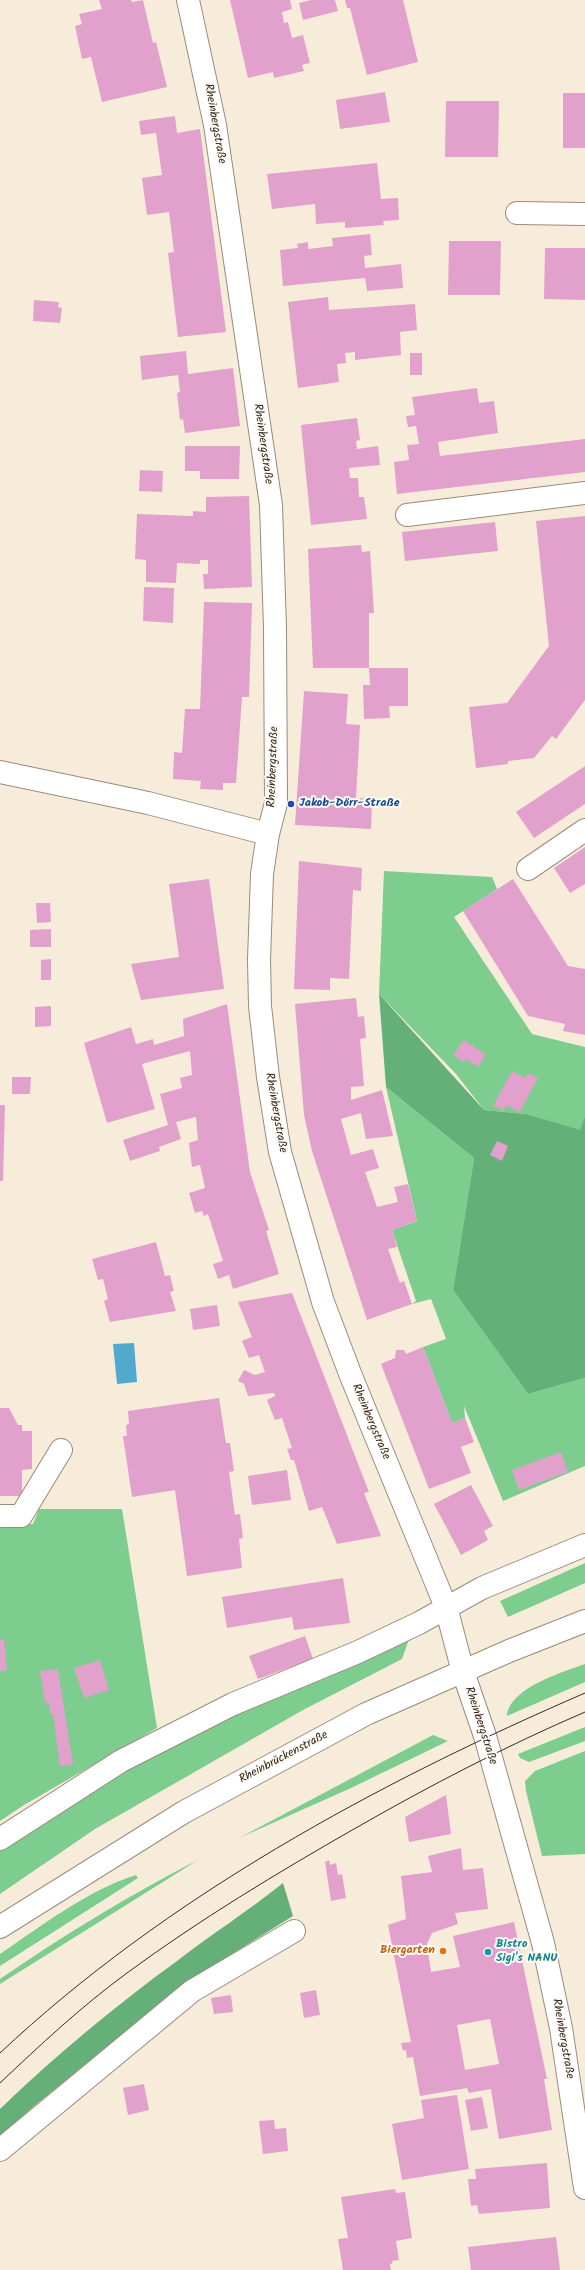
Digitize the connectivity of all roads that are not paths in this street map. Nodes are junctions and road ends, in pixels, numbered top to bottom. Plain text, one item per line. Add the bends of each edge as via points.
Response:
1 (188, 0) edge
2 (517, 214) dead end
3 (585, 214) edge
4 (585, 493) edge
5 (406, 515) dead end
6 (0, 772) edge
7 (585, 830) edge
8 (268, 834) junction
9 (528, 869) dead end
10 (61, 1450) dead end
11 (0, 1516) edge
12 (585, 1545) edge
13 (446, 1607) junction
14 (585, 1621) edge
15 (463, 1672) junction
16 (0, 1839) edge
17 (0, 1927) edge
18 (294, 1931) dead end
19 (0, 2150) edge
20 (585, 2188) edge

1 - 8 street, Rheinbergstraße via 215,125 270,505 275,628 276,803
2 - 3 street
4 - 5 street
6 - 8 street via 141,801
7 - 9 street
8 - 13 street, Rheinbergstraße via 262,874 260,1006 280,1152 323,1302
10 - 11 street via 21,1516
12 - 13 street via 492,1584
13 - 15 street, Rheinbergstraße
13 - 16 street via 358,1652 233,1704 121,1761
14 - 15 street, Rheinbrückenstraße
15 - 17 street, Rheinbrückenstraße via 366,1714 184,1812
15 - 20 street, Rheinbergstraße via 485,1736 543,1943 561,2028
18 - 19 street via 192,1991

